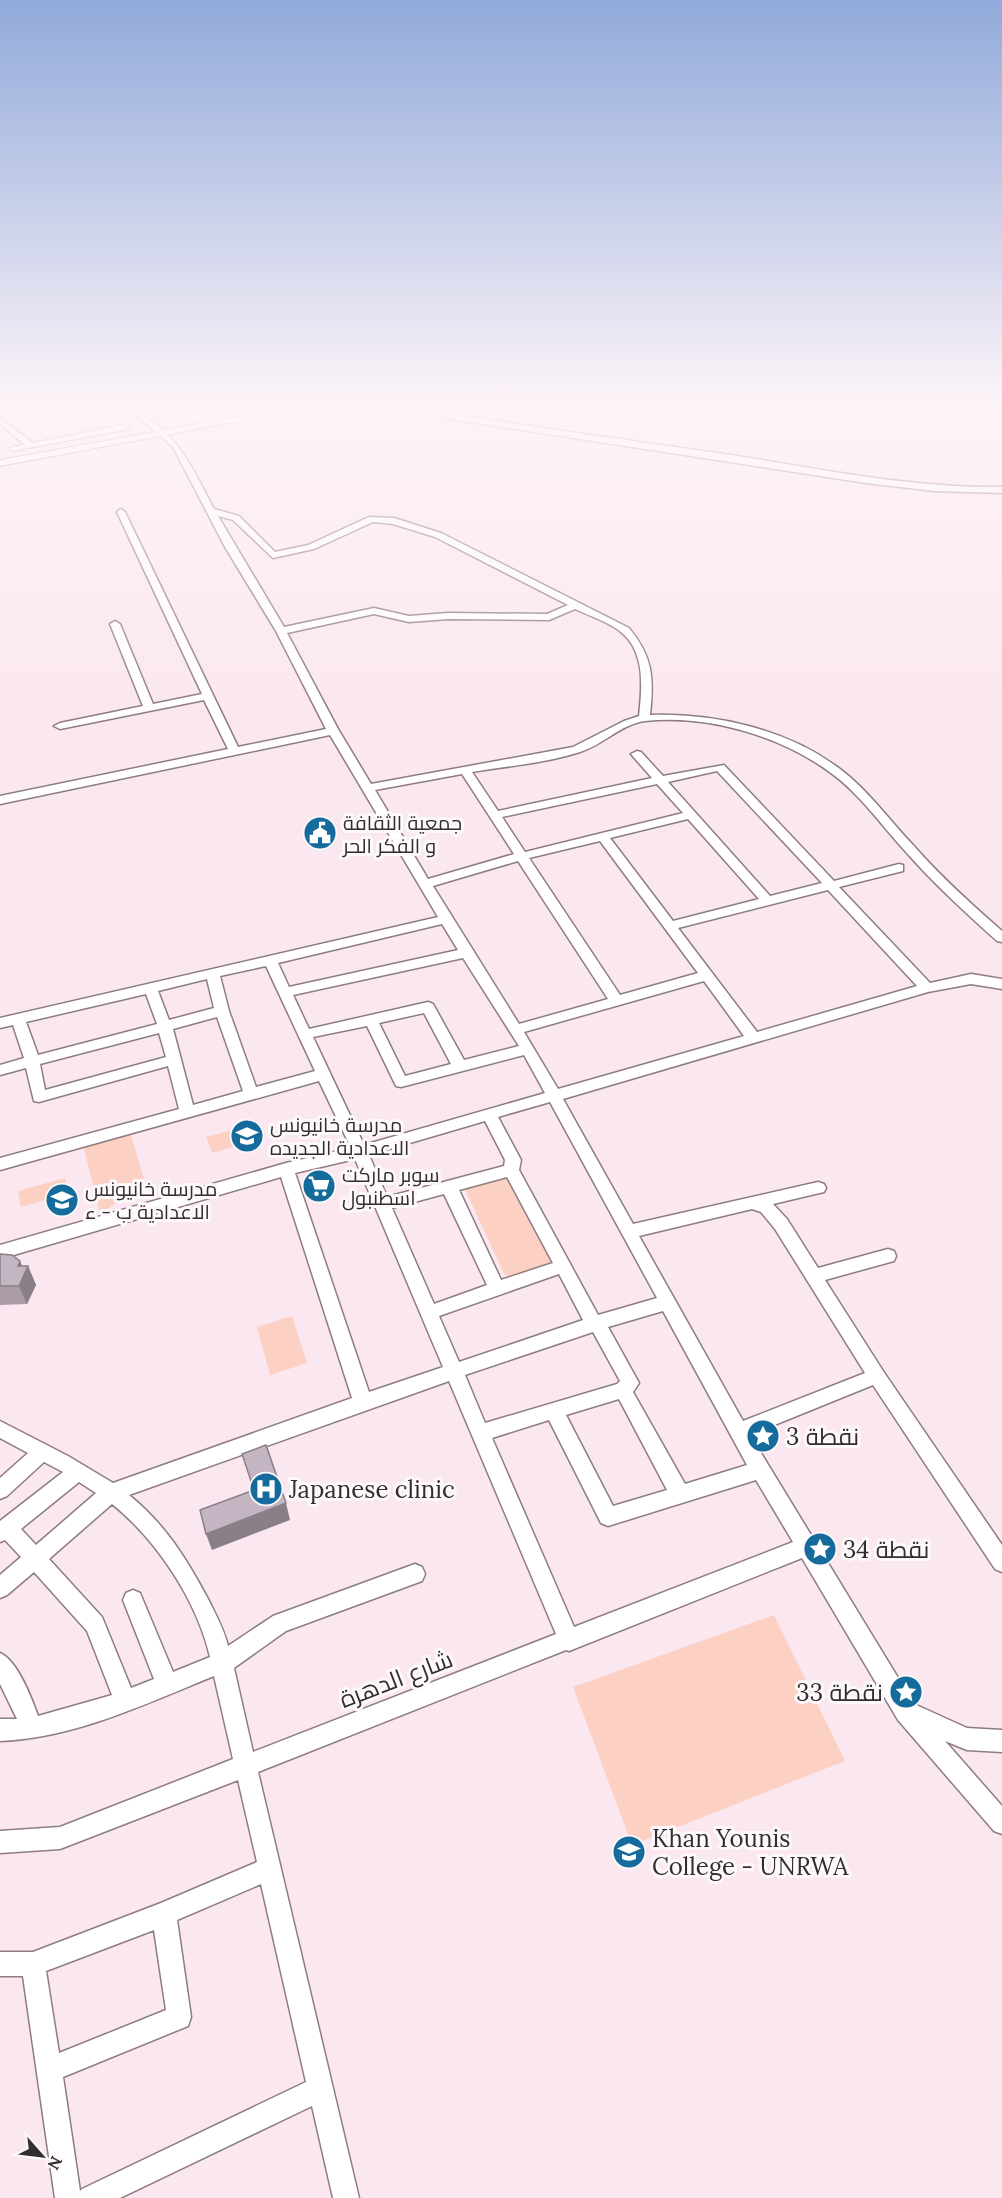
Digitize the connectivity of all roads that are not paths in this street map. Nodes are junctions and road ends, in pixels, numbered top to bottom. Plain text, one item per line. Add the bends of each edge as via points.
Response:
1 (207, 505) edge
2 (121, 512) dead end
3 (211, 512) junction
4 (577, 604) junction
5 (115, 624) dead end
6 (281, 631) junction
7 (208, 696) junction
8 (149, 708) junction
9 (644, 718) junction
10 (60, 726) dead end
11 (333, 731) junction
12 (233, 749) dead end
13 (637, 754) dead end
14 (465, 770) junction
15 (660, 780) junction
16 (369, 788) junction
17 (0, 800) edge
18 (495, 815) junction
19 (690, 815) junction
20 (603, 837) junction
21 (522, 856) junction
22 (899, 868) dead end
23 (427, 884) junction
24 (831, 886) junction
25 (768, 902) junction
26 (448, 919) junction
27 (668, 926) junction
28 (1002, 938) edge
29 (466, 953) junction
30 (270, 960) junction
31 (213, 974) junction
32 (704, 976) dead end
33 (1002, 984) edge
34 (927, 988) junction
35 (151, 990) junction
36 (286, 992) junction
37 (617, 1001) junction
38 (222, 1011) junction
39 (18, 1018) junction
40 (371, 1020) junction
41 (0, 1023) edge
42 (165, 1027) junction
43 (515, 1030) junction
44 (307, 1034) junction
45 (753, 1037) junction
46 (528, 1049) junction
47 (32, 1060) junction
48 (173, 1060) junction
49 (460, 1065) junction
50 (0, 1070) edge
51 (324, 1074) junction
52 (251, 1093) junction
53 (552, 1095) junction
54 (187, 1110) junction
55 (489, 1114) junction
56 (360, 1152) junction
57 (0, 1164) edge
58 (286, 1169) junction
59 (511, 1170) junction
60 (449, 1187) junction
61 (818, 1188) dead end
62 (752, 1203) junction
63 (382, 1205) junction
64 (627, 1232) junction
65 (0, 1252) edge
66 (888, 1256) dead end
67 (563, 1266) junction
68 (814, 1276) junction
69 (497, 1289) junction
70 (666, 1303) junction
71 (428, 1313) junction
72 (596, 1324) junction
73 (454, 1372) junction
74 (877, 1376) junction
75 (623, 1390) junction
76 (363, 1402) junction
77 (554, 1411) junction
78 (0, 1429) edge
79 (738, 1431) junction
80 (480, 1433) junction
81 (42, 1452) junction
82 (760, 1470) junction
83 (78, 1472) junction
84 (0, 1490) edge
85 (111, 1492) junction
86 (680, 1494) junction
87 (3, 1531) edge
88 (808, 1546) junction
89 (35, 1558) junction
90 (1002, 1562) edge
91 (414, 1574) dead end
92 (0, 1588) edge
93 (133, 1600) dead end
94 (569, 1641) junction
95 (222, 1663) junction
96 (0, 1664) edge
97 (167, 1684) junction
98 (125, 1700) junction
99 (906, 1712) junction
100 (31, 1729) junction
101 (0, 1730) edge
102 (1002, 1742) edge
103 (247, 1767) junction
104 (1002, 1822) edge
105 (0, 1842) edge
106 (268, 1869) junction
107 (164, 1914) junction
108 (0, 1964) edge
109 (33, 1964) junction
110 (48, 2070) junction
111 (321, 2088) junction
112 (68, 2198) edge
113 (91, 2198) edge
114 (346, 2198) edge

1 - 3 street
2 - 7 street
3 - 4 street via 236,518 273,555 311,547 372,519 405,524 438,535
3 - 6 street
4 - 6 street via 549,617 409,619 374,611
4 - 9 street via 625,630 639,645 648,676
5 - 8 street
6 - 11 street
7 - 8 street
7 - 12 street
8 - 10 street
9 - 14 street via 586,747
9 - 28 street via 738,728 780,740 812,755 845,778 924,865
11 - 16 street
11 - 17 street
13 - 15 street
14 - 16 street
14 - 18 street
15 - 18 street
15 - 19 street
15 - 24 street via 720,767
16 - 23 street
18 - 21 street
19 - 20 street
19 - 25 street
20 - 21 street
20 - 27 street
21 - 23 street
21 - 37 street
22 - 24 street
23 - 26 street
24 - 25 street
24 - 34 street
25 - 27 street
26 - 29 street
26 - 30 street
27 - 45 street
29 - 36 street
29 - 43 street
30 - 31 street
30 - 36 street
31 - 35 street
31 - 38 street
32 - 37 street
33 - 34 street via 971,979
34 - 45 street
35 - 39 street
35 - 42 street
36 - 44 street
37 - 43 street
38 - 42 street
38 - 52 street
39 - 41 street
39 - 47 street
40 - 44 street
40 - 49 street via 428,1007
40 - 49 street via 401,1082
42 - 47 street
42 - 48 street
43 - 46 street
44 - 51 street
45 - 53 street
46 - 49 street
46 - 53 street
47 - 48 street via 39,1097
47 - 50 street
48 - 54 street
51 - 52 street
51 - 56 street
52 - 54 street
53 - 55 street
53 - 64 street
54 - 57 street
55 - 56 street
55 - 59 street via 513,1160
56 - 58 street
56 - 63 street
58 - 65 street
58 - 76 street
59 - 60 street
59 - 67 street
60 - 63 street
60 - 69 street
61 - 62 street
62 - 64 street
62 - 68 street via 766,1207 781,1224
63 - 71 street
64 - 70 street
66 - 68 street
67 - 69 street
67 - 72 street
68 - 74 street
69 - 71 street
70 - 72 street
70 - 79 street
71 - 73 street
72 - 73 street
72 - 75 street via 630,1383
73 - 76 street
73 - 80 street
74 - 79 street
74 - 90 street
75 - 77 street
75 - 86 street
76 - 85 street
77 - 80 street
77 - 86 street via 608,1517
78 - 81 street
79 - 82 street
80 - 94 street
81 - 83 street
81 - 84 street
82 - 86 street
82 - 88 street
83 - 85 street
83 - 87 street
85 - 89 street
85 - 95 street via 155,1531 182,1572 215,1633
87 - 89 street
88 - 94 street, شارع الدهرة
88 - 99 street
89 - 92 street
89 - 98 street via 95,1624
91 - 95 street via 280,1623
93 - 97 street
94 - 103 street, شارع الدهرة
95 - 97 street
95 - 103 street
96 - 100 street via 22,1702
97 - 98 street
98 - 100 street
99 - 102 street via 967,1739
99 - 104 street
100 - 101 street
103 - 105 street, شارع الدهرة via 60,1838
103 - 106 street
106 - 107 street
106 - 111 street
107 - 109 street
107 - 110 street via 179,2017
108 - 109 street
109 - 110 street
110 - 112 street
111 - 113 street
111 - 114 street

